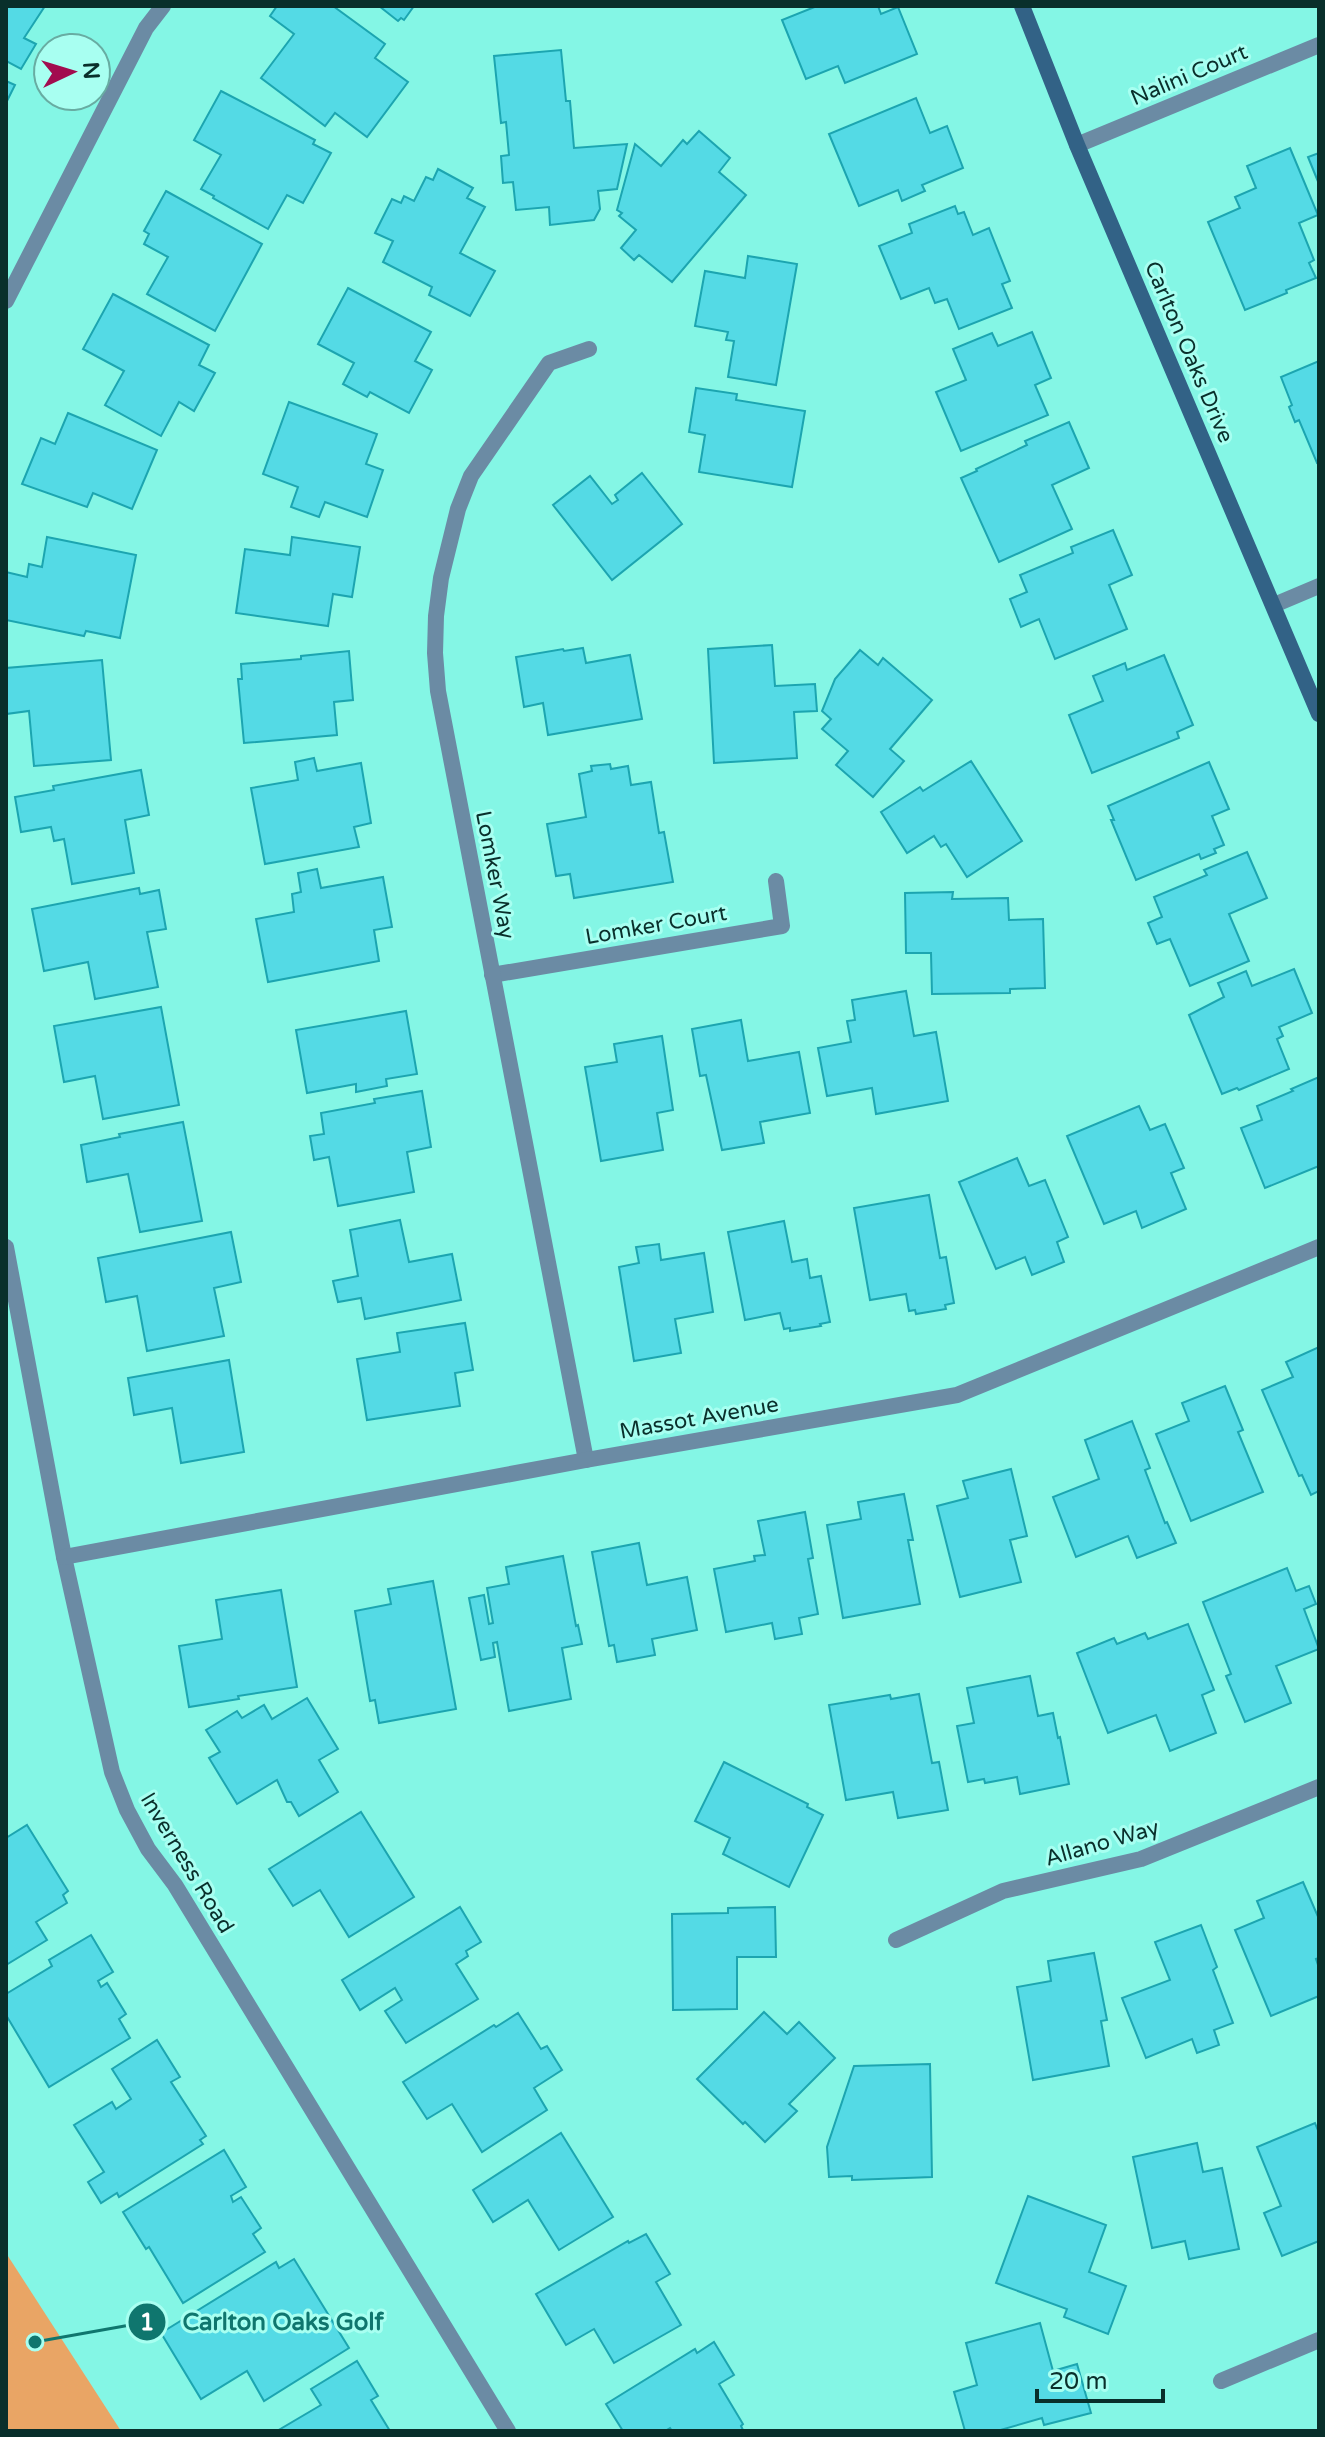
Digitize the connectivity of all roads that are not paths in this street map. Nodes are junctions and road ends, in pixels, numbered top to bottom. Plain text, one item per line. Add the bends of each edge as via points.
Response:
1 (163, 6) edge
2 (1022, 6) edge
3 (1319, 45) edge
4 (1077, 145) junction
5 (6, 301) edge
6 (589, 349) dead end
7 (1319, 586) edge
8 (1274, 605) junction
9 (1319, 714) edge
10 (776, 881) dead end
11 (492, 975) junction
12 (6, 1247) edge
13 (1319, 1247) edge
14 (586, 1460) junction
15 (64, 1557) junction
16 (1319, 1787) edge
17 (896, 1940) dead end
18 (1319, 2340) edge
19 (1221, 2381) dead end
20 (508, 2431) edge

1 - 5 street via 146,28
2 - 4 main road, Carlton Oaks Drive
3 - 4 street, Nalini Court
4 - 8 main road, Carlton Oaks Drive
6 - 11 street, Lomker Way via 549,363 471,476 441,578 438,691
7 - 8 street
8 - 9 main road, Carlton Oaks Drive
10 - 11 street, Lomker Court via 782,926
11 - 14 street, Lomker Way
12 - 15 street, Inverness Road
13 - 14 street, Massot Avenue via 957,1395
14 - 15 street, Massot Avenue
15 - 20 street, Inverness Road via 112,1772 127,1810
16 - 17 street, Allano Way via 1141,1859 1003,1891
18 - 19 street

